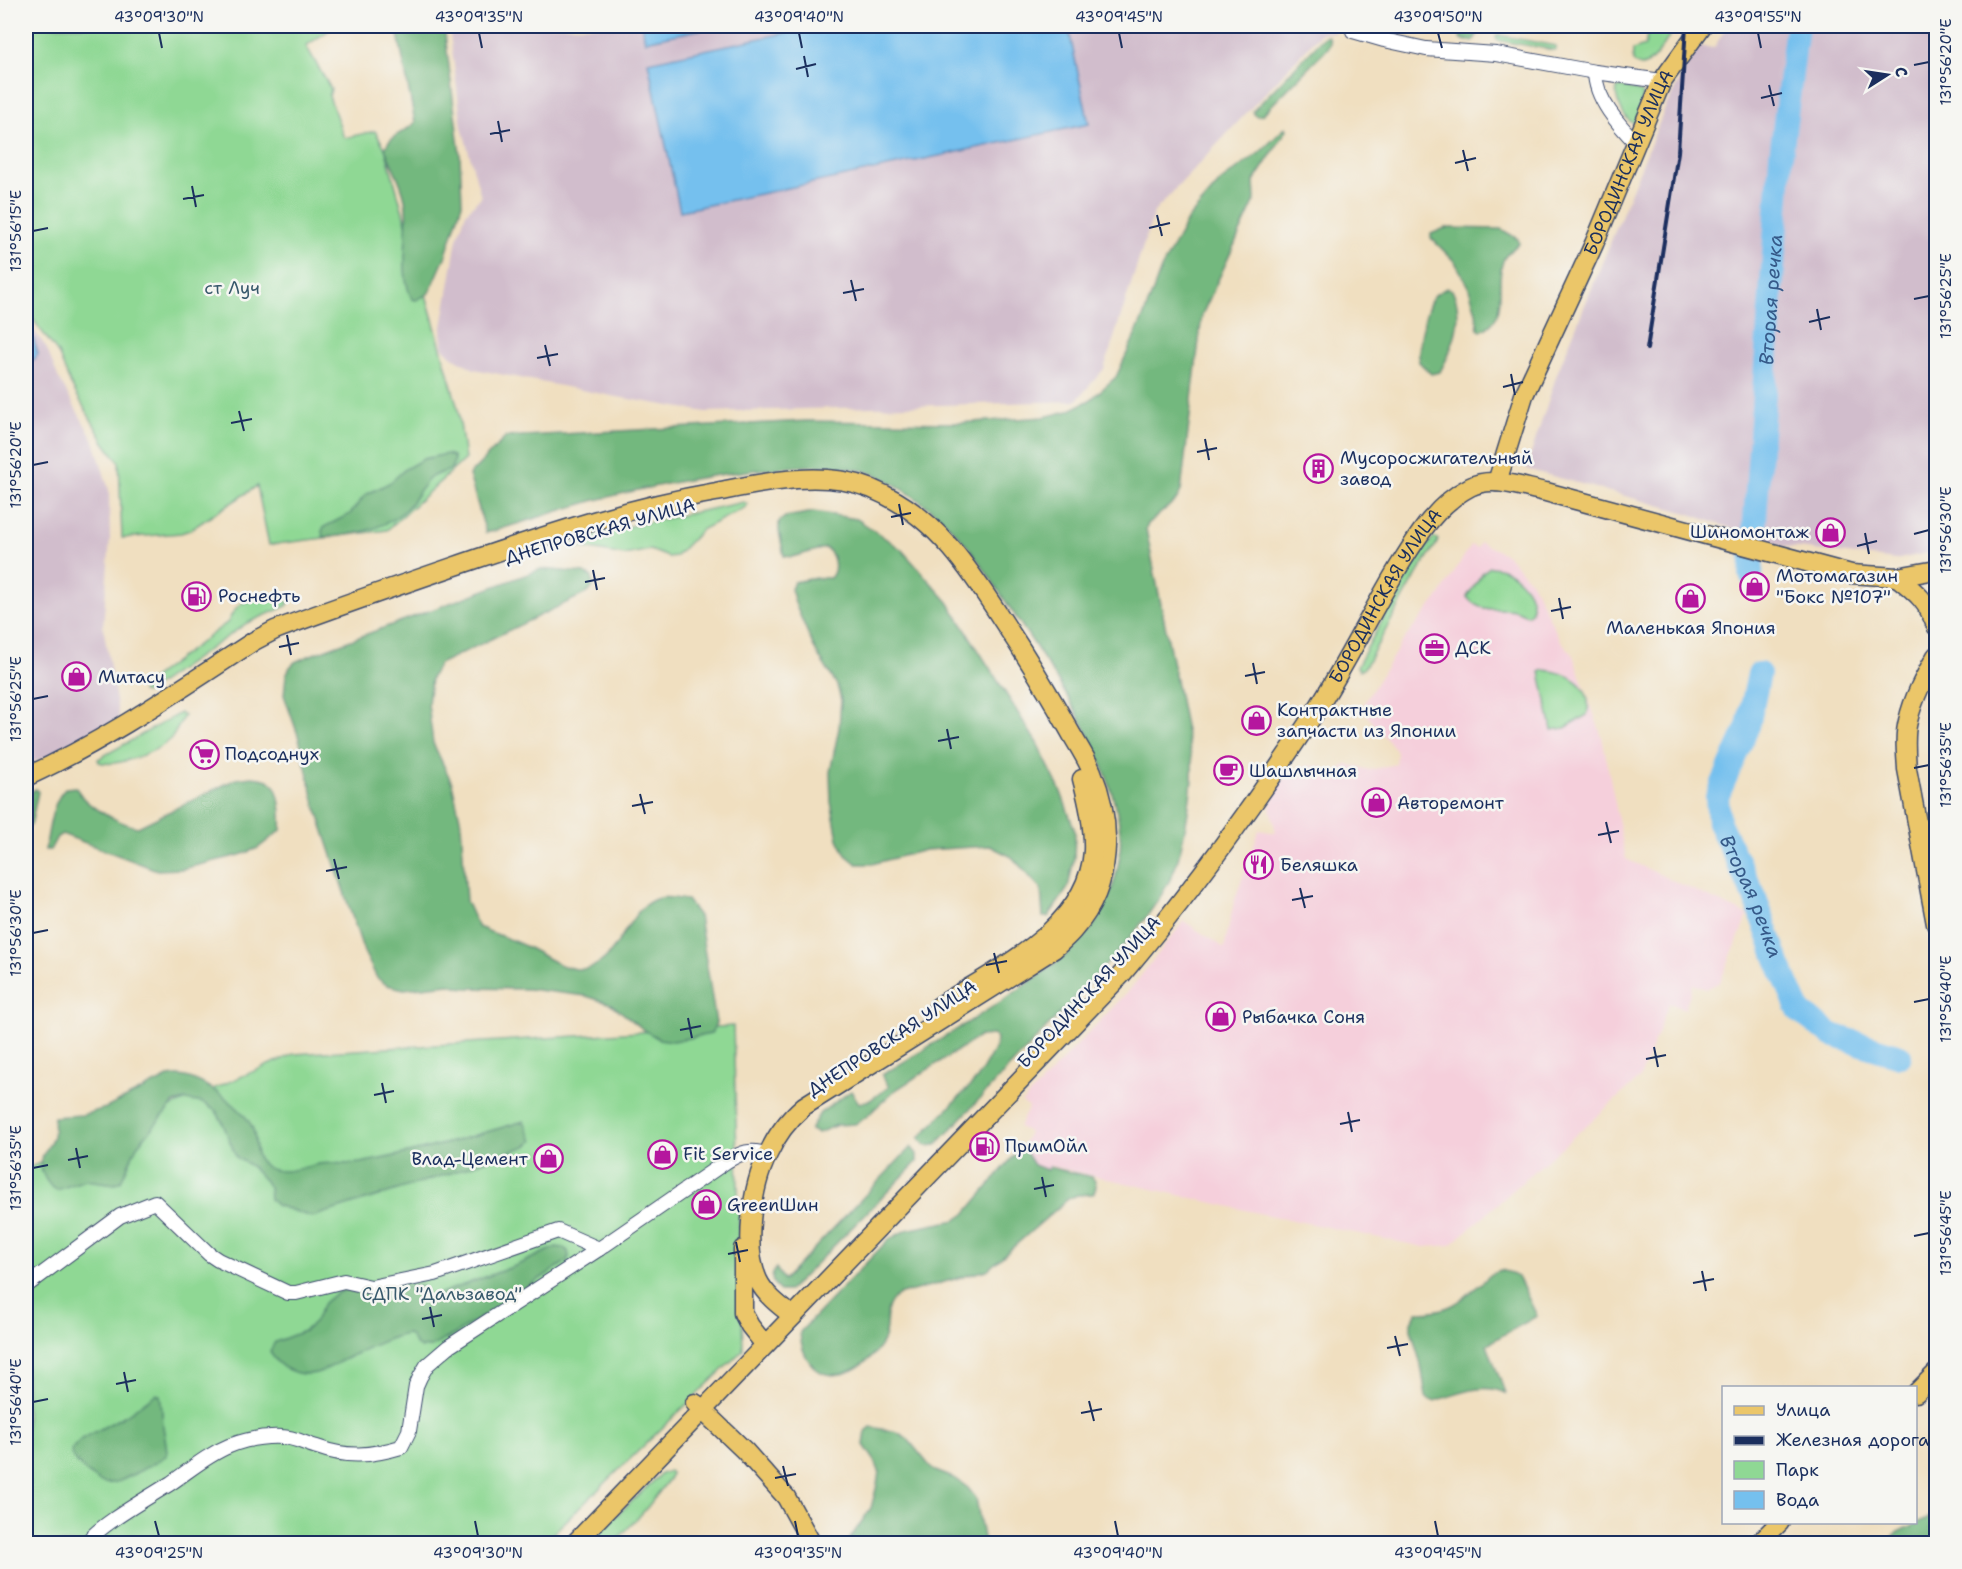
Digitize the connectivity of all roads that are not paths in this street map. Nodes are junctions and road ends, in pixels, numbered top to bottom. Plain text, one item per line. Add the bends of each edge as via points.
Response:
1 (1356, 26) edge
2 (1702, 26) edge
3 (1595, 72) junction
4 (1662, 81) junction
5 (1637, 144) junction
6 (1499, 477) junction
7 (1936, 570) edge
8 (1897, 578) junction
9 (1936, 626) edge
10 (1936, 656) edge
11 (26, 777) edge
12 (26, 784) edge
13 (1936, 924) edge
14 (762, 1153) junction
15 (599, 1249) junction
16 (26, 1286) edge
17 (790, 1313) junction
18 (762, 1342) junction
19 (1936, 1373) edge
20 (1917, 1393) edge
21 (699, 1407) junction
22 (1778, 1524) edge
23 (86, 1544) edge
24 (559, 1544) edge
25 (574, 1544) edge
26 (812, 1544) edge
27 (1758, 1544) edge

1 - 3 street via 1353,31 1426,49 1496,54
2 - 4 main road, БОРОДИНСКАЯ УЛИЦА
3 - 4 street
3 - 5 street via 1595,83 1609,109
4 - 5 main road, БОРОДИНСКАЯ УЛИЦА
5 - 6 main road, БОРОДИНСКАЯ УЛИЦА via 1524,395
6 - 8 main road, БОРОДИНСКАЯ УЛИЦА via 1522,479 1546,492 1851,574
6 - 17 main road, БОРОДИНСКАЯ УЛИЦА via 1480,473 1463,479 1430,503 1284,745 1164,910 1122,962
7 - 8 main road, БОРОДИНСКАЯ УЛИЦА
8 - 9 main road via 1931,609
10 - 13 main road via 1907,722 1906,747
11 - 14 main road, ДНЕПРОВСКАЯ УЛИЦА via 119,729 275,630 554,532 694,496 794,480 827,479 887,495 947,542 968,567 1040,677 1092,771 1106,827 1103,877 1076,927 1054,949 804,1106
12 - 14 main road, ДНЕПРОВСКАЯ УЛИЦА via 122,735 276,636 529,549 697,502 828,489 858,494 904,519 934,545 973,595 1031,683 1080,774 1087,797 1093,851 1089,874 1077,897 1064,919 1040,942 789,1105 767,1132
14 - 15 street via 748,1151 727,1161
14 - 17 main road, ДНЕПРОВСКАЯ УЛИЦА via 751,1221 751,1250 758,1279 767,1294
14 - 18 main road, ДНЕПРОВСКАЯ УЛИЦА via 751,1178 744,1220 742,1297 744,1313
15 - 16 street via 558,1231 435,1274 371,1287 344,1281 288,1293 218,1260 155,1202 120,1216
15 - 23 street via 448,1347 427,1365 416,1386 409,1431 401,1447 353,1456 286,1437 257,1437 227,1447 194,1466 89,1538
17 - 18 main road, БОРОДИНСКАЯ УЛИЦА
18 - 21 main road, БОРОДИНСКАЯ УЛИЦА
19 - 20 main road
21 - 24 main road
21 - 25 main road
21 - 26 main road via 786,1497
22 - 27 main road

